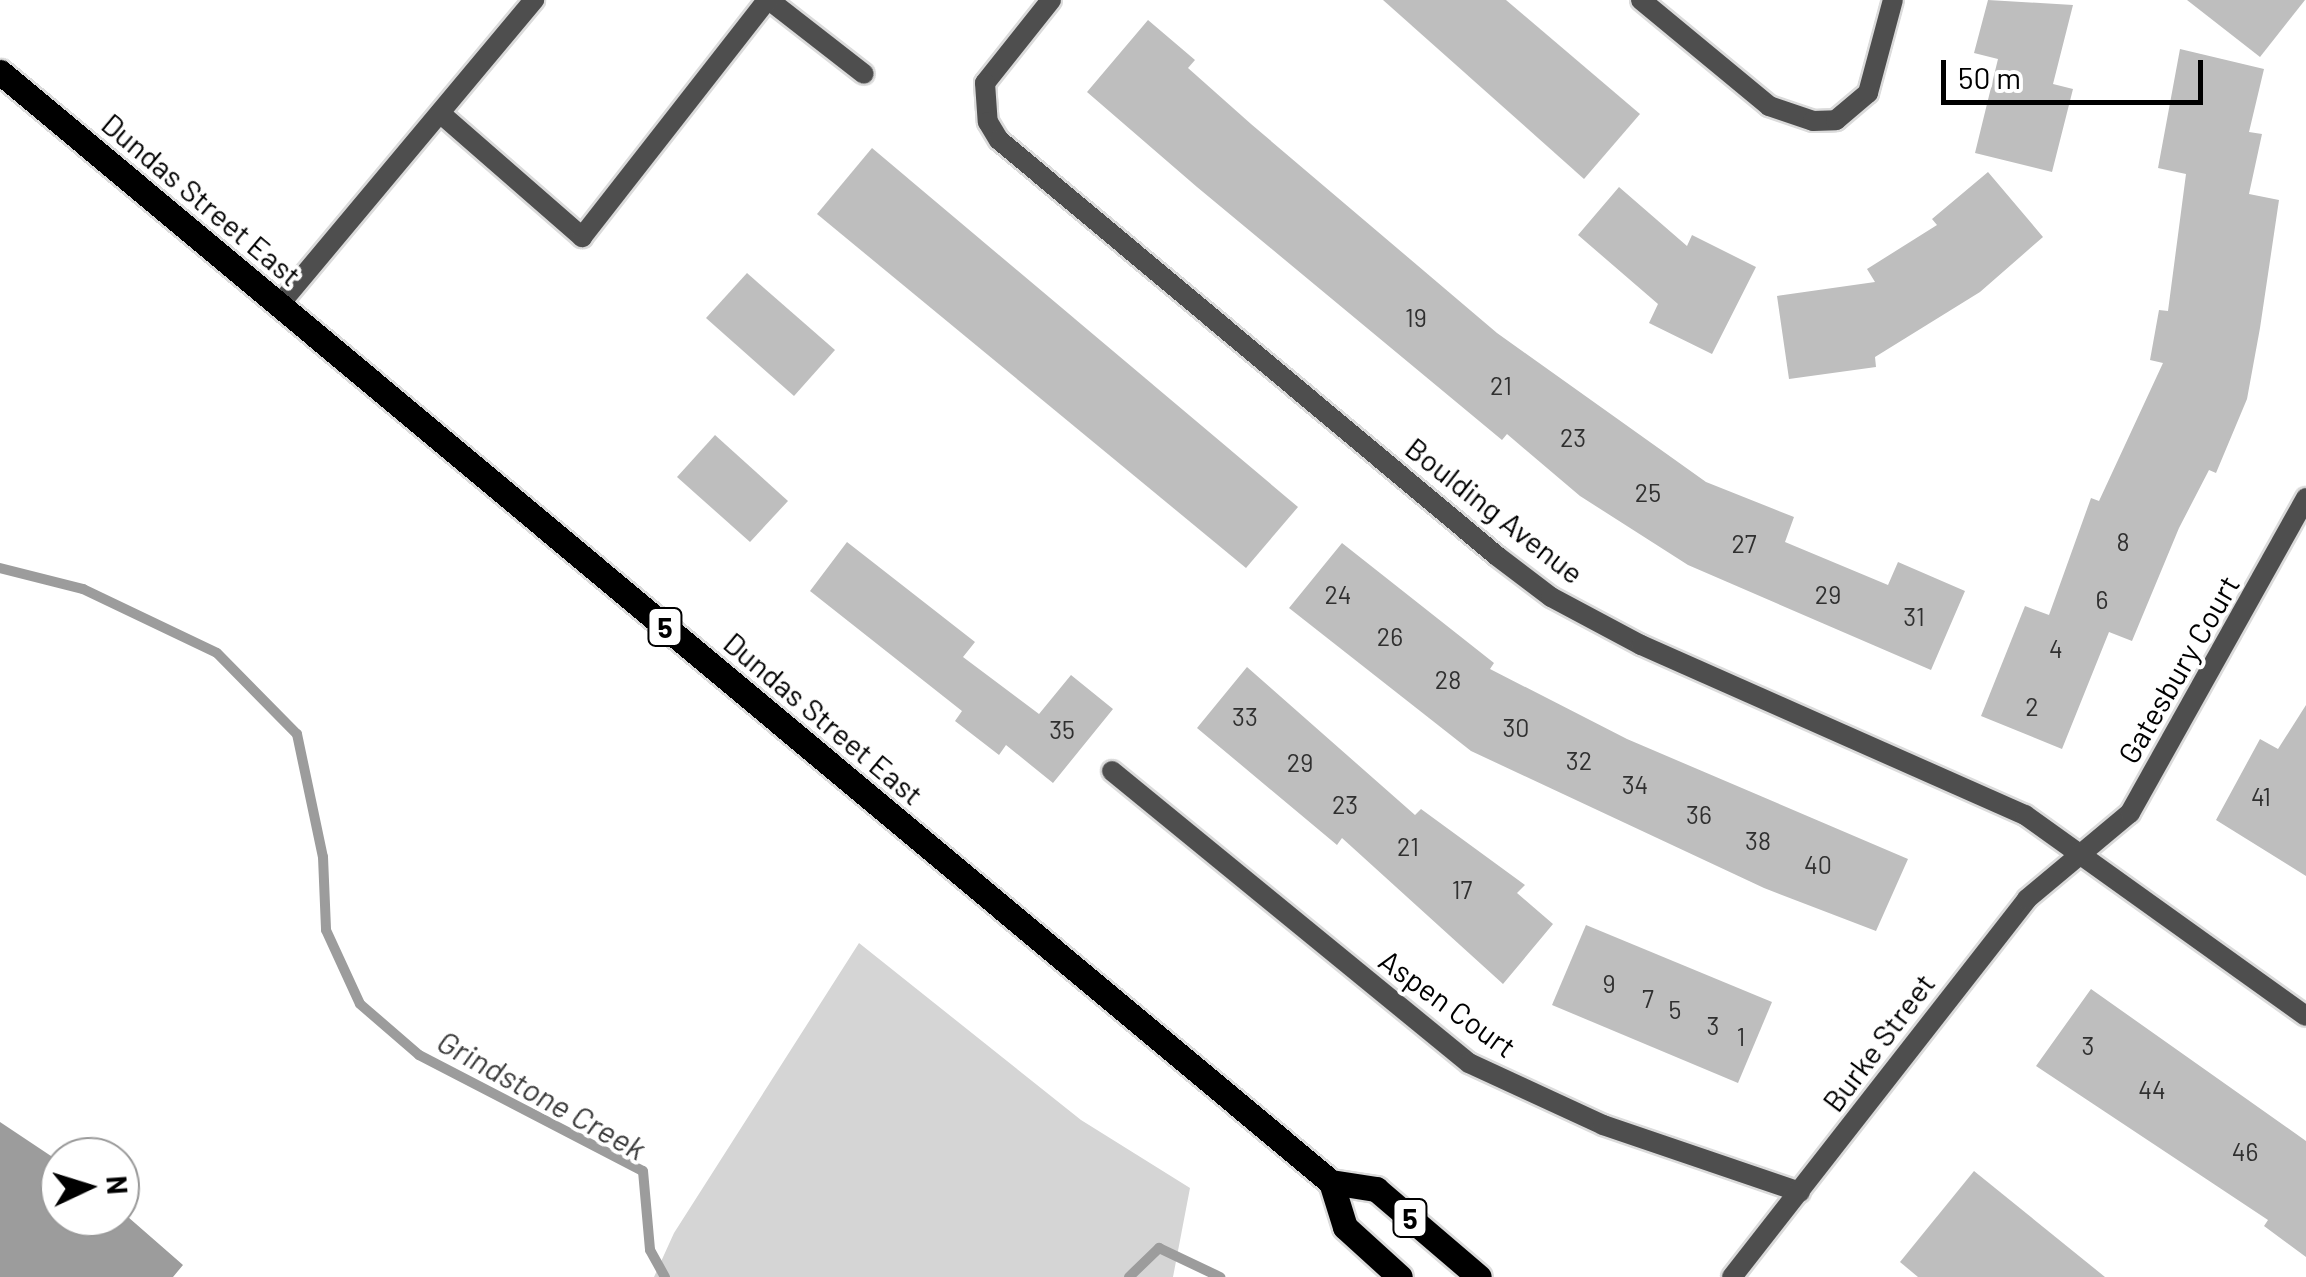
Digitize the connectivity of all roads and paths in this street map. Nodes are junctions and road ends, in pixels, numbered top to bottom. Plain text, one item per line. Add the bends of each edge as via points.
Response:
1 (534, 0) edge
2 (768, 0) edge
3 (1051, 0) edge
4 (1641, 0) edge
5 (1893, 0) edge
6 (0, 72) edge
7 (864, 74) dead end
8 (440, 112) junction
9 (279, 305) junction
10 (2306, 498) edge
11 (1112, 771) dead end
12 (2081, 853) junction
13 (2306, 1016) edge
14 (1331, 1182) junction
15 (1800, 1192) junction
16 (1400, 1277) edge
17 (1479, 1277) edge
18 (1732, 1277) edge

1 - 8 street
2 - 7 street
2 - 8 street via 582,237
3 - 12 street, Boulding Avenue via 985,84 988,122 1000,140 1497,556 1588,618 1948,776
4 - 5 street via 1769,106 1813,120 1836,120 1868,93
6 - 9 main road, Dundas Street East / 5
8 - 9 street
9 - 14 main road, Dundas Street East / 5
10 - 12 street, Gatesbury Court via 2130,813
11 - 15 street, Aspen Court via 1469,1063 1603,1125
12 - 13 street, Boulding Avenue
12 - 15 street, Burke Street via 2027,898
14 - 16 main road, 5 via 1345,1227
14 - 17 main road, Dundas Street East / 5 via 1376,1189
15 - 18 street, Burke Street

